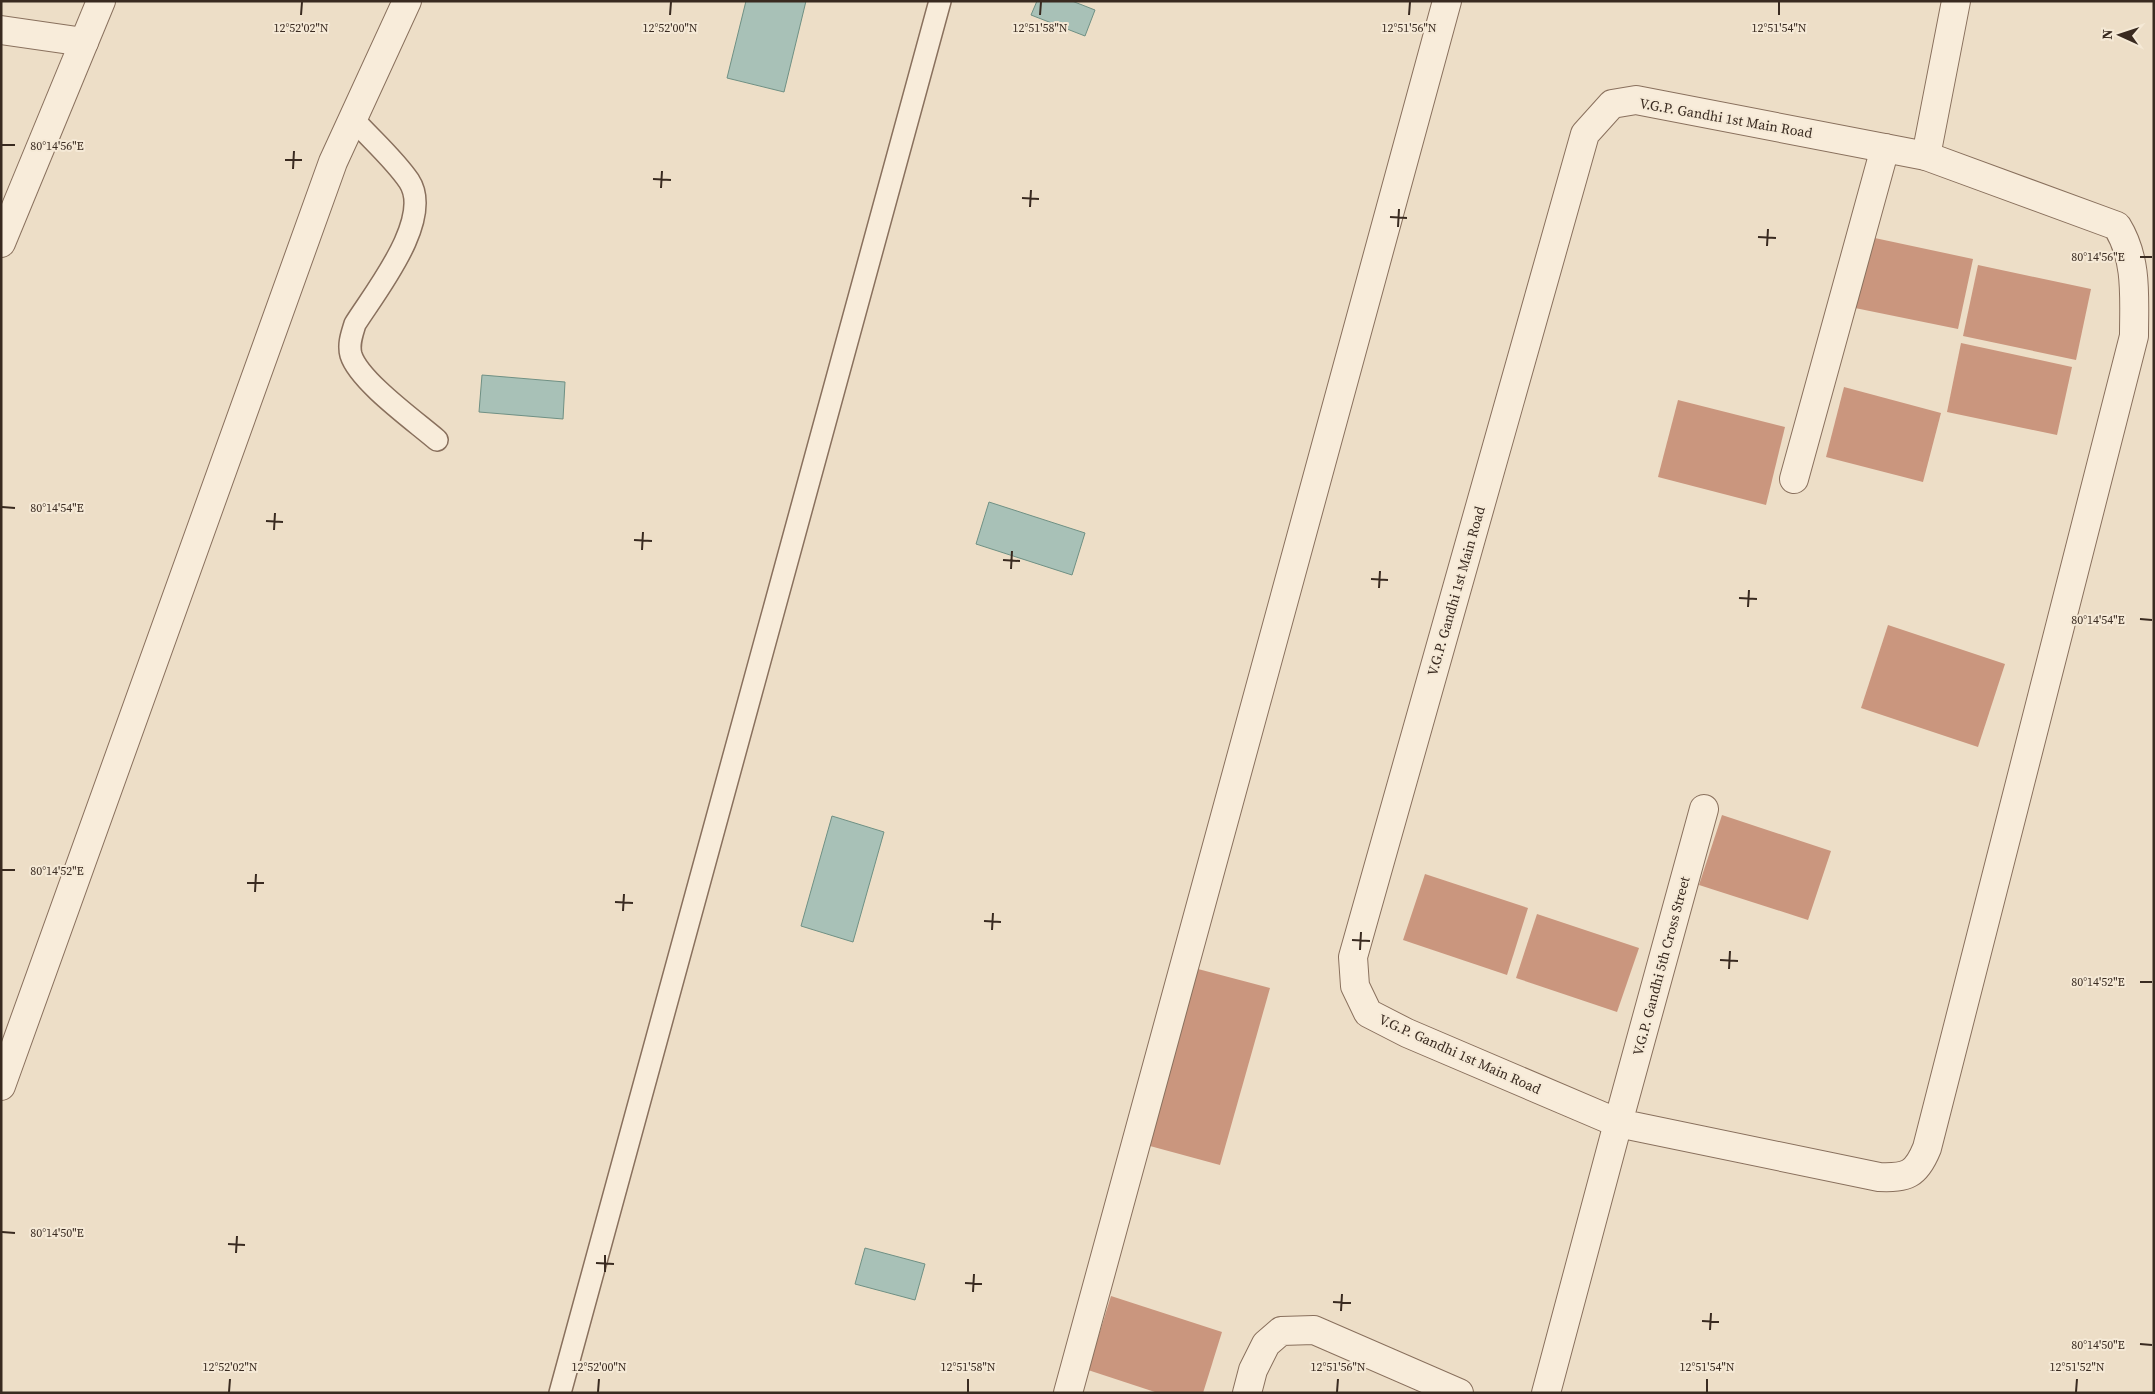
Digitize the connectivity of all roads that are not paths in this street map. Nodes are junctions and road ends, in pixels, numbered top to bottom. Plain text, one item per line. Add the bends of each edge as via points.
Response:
1 (101, 1) edge
2 (407, 1) edge
3 (940, 1) edge
4 (1447, 1) edge
5 (1956, 1) edge
6 (1, 30) edge
7 (84, 42) junction
8 (353, 119) junction
9 (1885, 148) junction
10 (1926, 156) junction
11 (1, 243) edge
12 (437, 440) dead end
13 (1794, 479) dead end
14 (1704, 809) dead end
15 (1, 1086) edge
16 (1618, 1123) junction
17 (560, 1393) edge
18 (1068, 1393) edge
19 (1247, 1393) edge
20 (1459, 1393) edge
21 (1546, 1393) edge

1 - 7 street
2 - 8 street
3 - 17 lane
4 - 18 street
5 - 10 street
6 - 7 street
7 - 11 street
8 - 12 lane via 410,182 415,218 409,237 355,324 350,354 358,369 374,385
8 - 15 street via 333,162
9 - 10 street, V.G.P. Gandhi 1st Main Road
9 - 13 street
9 - 16 street, V.G.P. Gandhi 1st Main Road via 1636,100 1612,104 1585,134 1353,957 1356,986 1368,1013 1407,1033
10 - 16 street, V.G.P. Gandhi 1st Main Road via 2118,226 2127,242 2134,273 2134,336 1927,1148 1919,1166 1908,1174 1897,1178 1879,1177
14 - 16 street, V.G.P. Gandhi 5th Cross Street
16 - 21 street
19 - 20 street via 1253,1370 1266,1344 1281,1331 1314,1330

